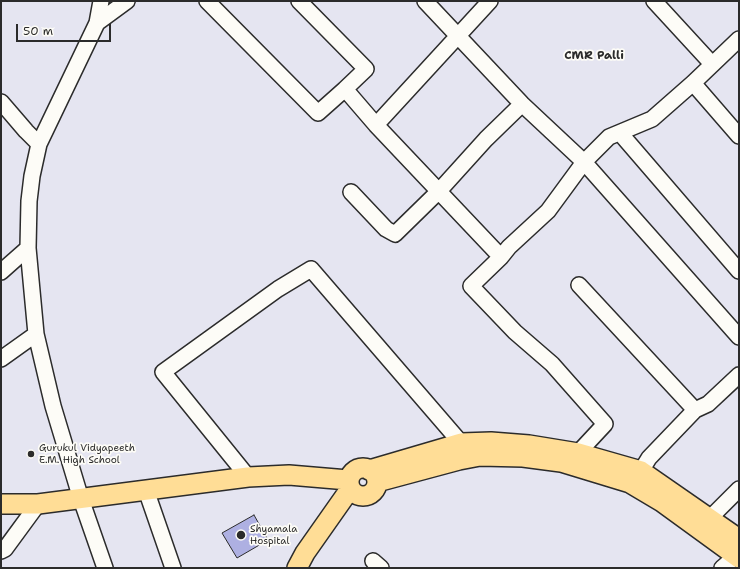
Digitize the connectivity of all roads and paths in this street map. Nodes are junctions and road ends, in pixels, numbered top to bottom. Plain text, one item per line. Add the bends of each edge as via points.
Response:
1 (101, 1) edge
2 (127, 1) edge
3 (207, 1) edge
4 (299, 1) edge
5 (424, 1) edge
6 (490, 1) edge
7 (654, 1) edge
8 (97, 23) junction
9 (458, 37) junction
10 (739, 39) edge
11 (712, 64) junction
12 (693, 83) junction
13 (345, 89) junction
14 (1, 102) edge
15 (522, 104) junction
16 (376, 125) junction
17 (620, 132) junction
18 (739, 136) edge
19 (39, 144) junction
20 (584, 162) junction
21 (439, 191) junction
22 (351, 192) dead end
23 (28, 248) junction
24 (501, 258) junction
25 (739, 271) edge
26 (1, 272) edge
27 (579, 285) dead end
28 (36, 334) junction
29 (739, 337) edge
30 (1, 359) edge
31 (739, 375) edge
32 (695, 410) junction
33 (461, 443) junction
34 (578, 453) junction
35 (641, 471) junction
36 (373, 476) junction
37 (248, 477) junction
38 (352, 489) junction
39 (739, 489) edge
40 (146, 490) junction
41 (81, 498) junction
42 (1, 504) edge
43 (38, 504) junction
44 (709, 519) junction
45 (1, 551) edge
46 (734, 556) edge
47 (105, 568) edge
48 (173, 568) edge
49 (298, 568) edge
50 (310, 568) edge

1 - 8 street
2 - 8 street
3 - 13 street via 318,113
4 - 13 street via 366,69
5 - 9 street
6 - 9 street
7 - 11 street
8 - 19 street
9 - 15 street
9 - 16 street
10 - 11 street
11 - 12 street
12 - 17 street via 652,119
12 - 18 street
13 - 16 street
14 - 19 street
15 - 20 street
15 - 21 street
16 - 21 street
17 - 20 street via 609,137
17 - 25 street
19 - 23 street via 29,201
20 - 24 street via 548,211 509,247
20 - 29 street
21 - 22 street via 395,234 386,229
21 - 24 street
23 - 26 street
23 - 28 street
24 - 34 street via 471,286 515,332 552,364 605,424
27 - 32 street
28 - 30 street
28 - 41 street
31 - 32 street via 708,404
32 - 35 street via 649,458
33 - 34 main road via 491,442
33 - 36 main road
33 - 37 street via 311,270 278,289 163,372
34 - 35 main road
35 - 44 main road
36 - 38 main road via 374,491 371,494 366,496
36 - 38 main road via 365,468 356,469 349,476
36 - 46 main road via 480,456 523,457 561,462 630,483 662,502
37 - 38 main road via 289,475
37 - 40 main road
38 - 49 main road via 305,553
38 - 50 main road
39 - 44 street
40 - 41 main road
40 - 48 street
41 - 43 main road
41 - 47 street
42 - 43 main road
43 - 45 street
44 - 46 main road

